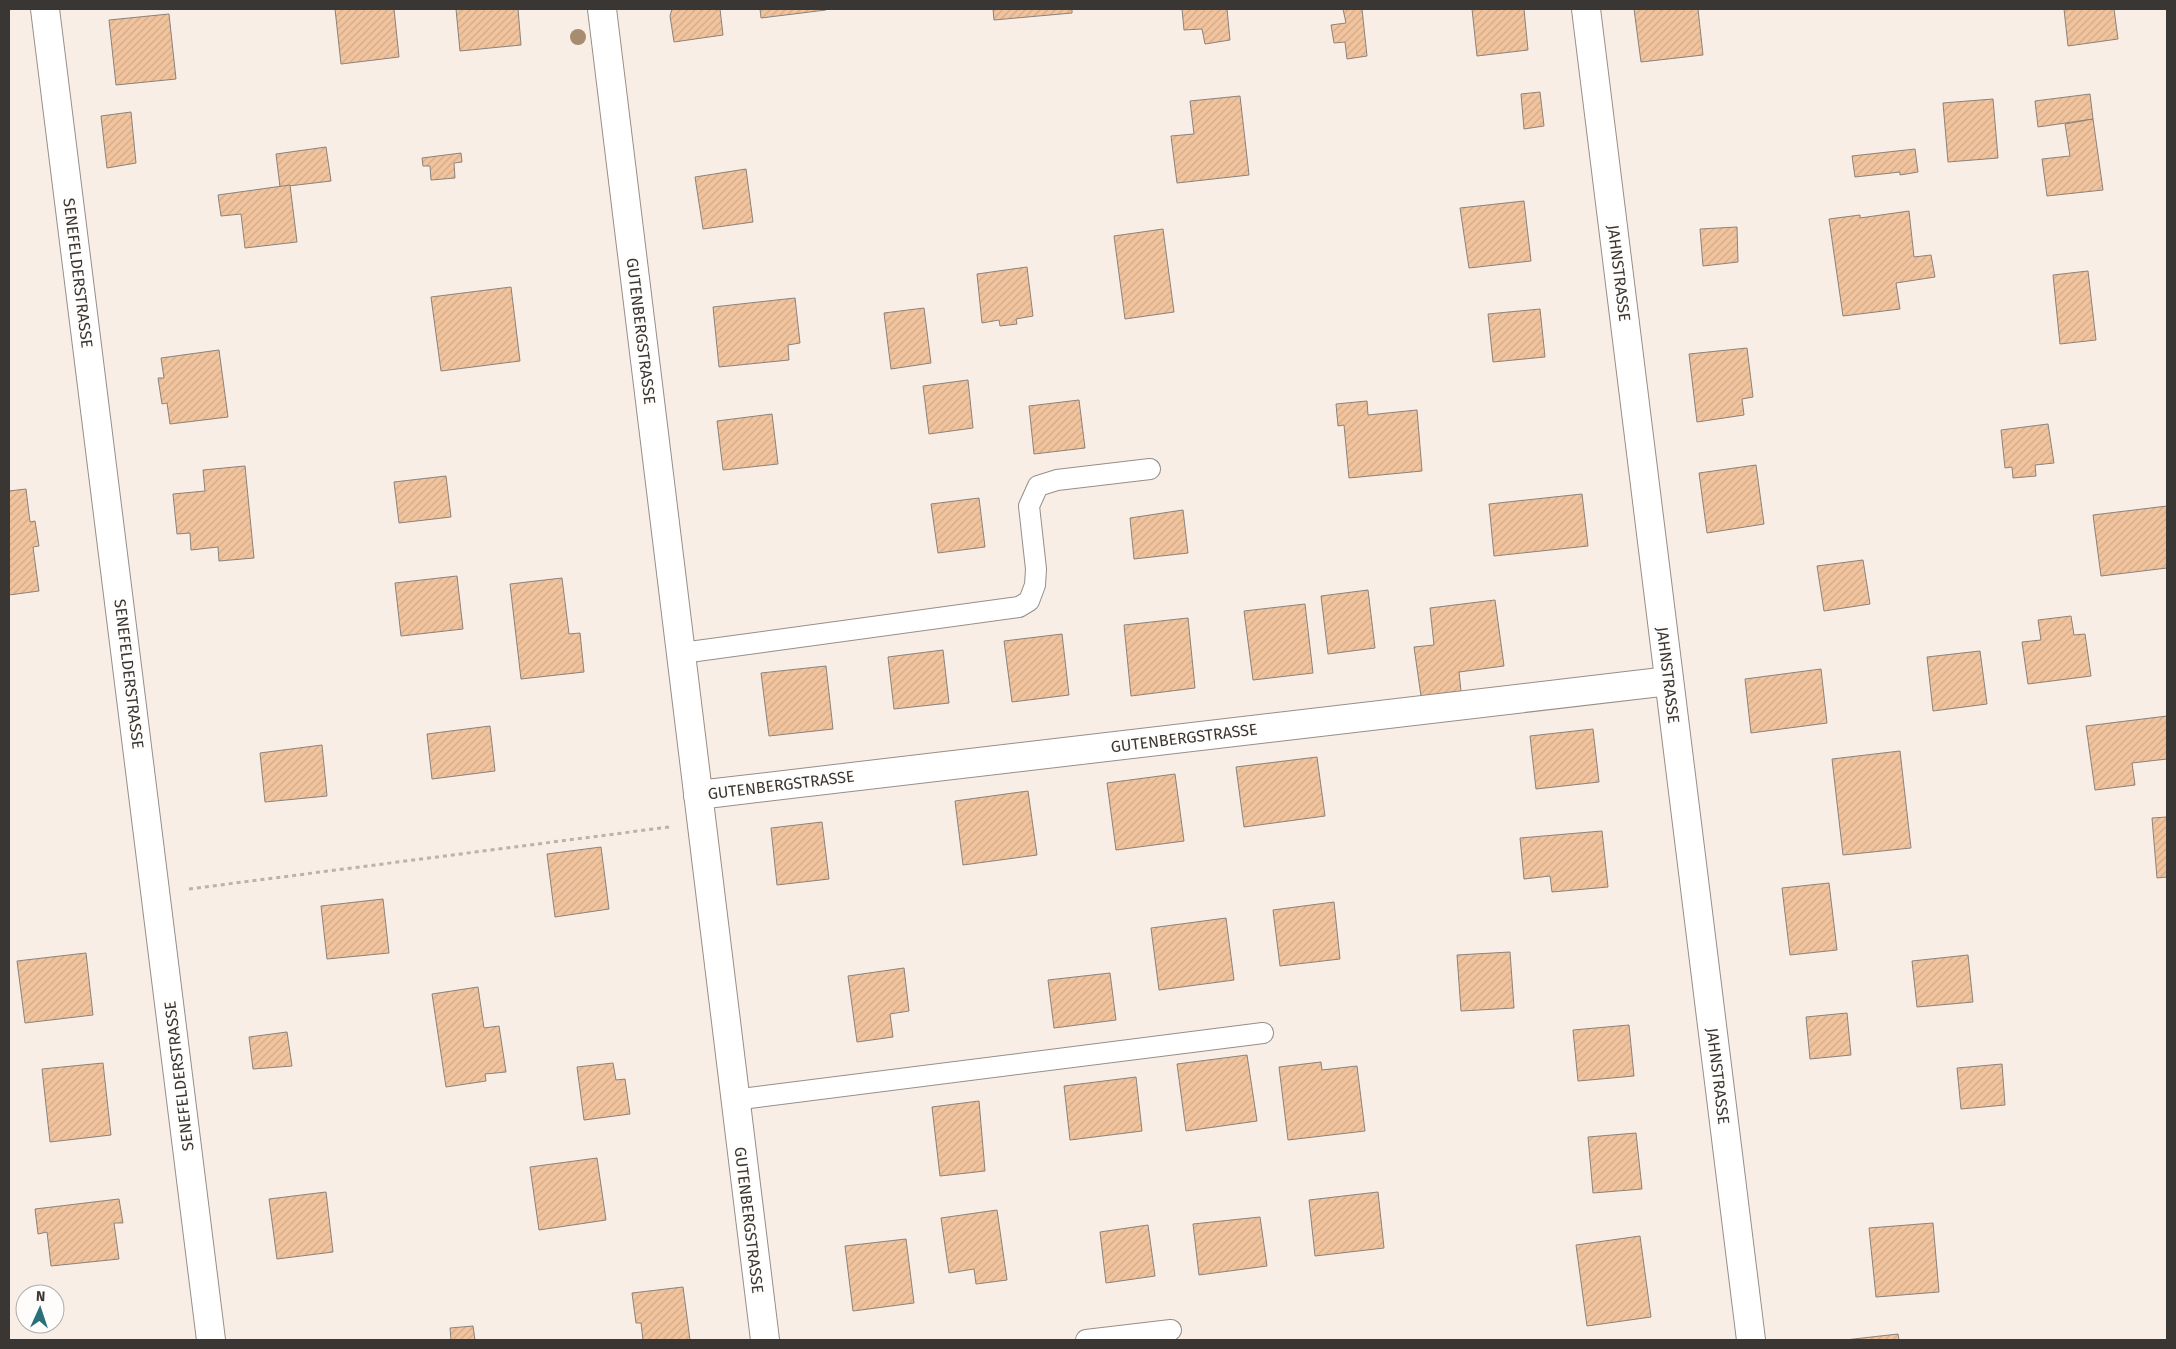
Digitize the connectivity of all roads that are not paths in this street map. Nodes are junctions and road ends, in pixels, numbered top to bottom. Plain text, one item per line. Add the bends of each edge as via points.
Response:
1 (45, 9) edge
2 (602, 9) edge
3 (1586, 9) edge
4 (1150, 469) dead end
5 (682, 653) junction
6 (1669, 681) junction
7 (698, 795) junction
8 (1263, 1033) dead end
9 (734, 1100) junction
10 (1171, 1330) dead end
11 (212, 1340) edge
12 (765, 1340) edge
13 (1086, 1340) edge
14 (1751, 1340) edge

1 - 11 street, SENEFELDERSTRASSE
2 - 5 street, GUTENBERGSTRASSE
3 - 6 street, JAHNSTRASSE
4 - 5 lane via 1057,480 1038,486 1029,506 1036,584 1029,601 1019,607
5 - 7 street, GUTENBERGSTRASSE
6 - 7 street, GUTENBERGSTRASSE
6 - 14 street, JAHNSTRASSE
7 - 9 street, GUTENBERGSTRASSE
8 - 9 lane
9 - 12 street, GUTENBERGSTRASSE
10 - 13 lane

